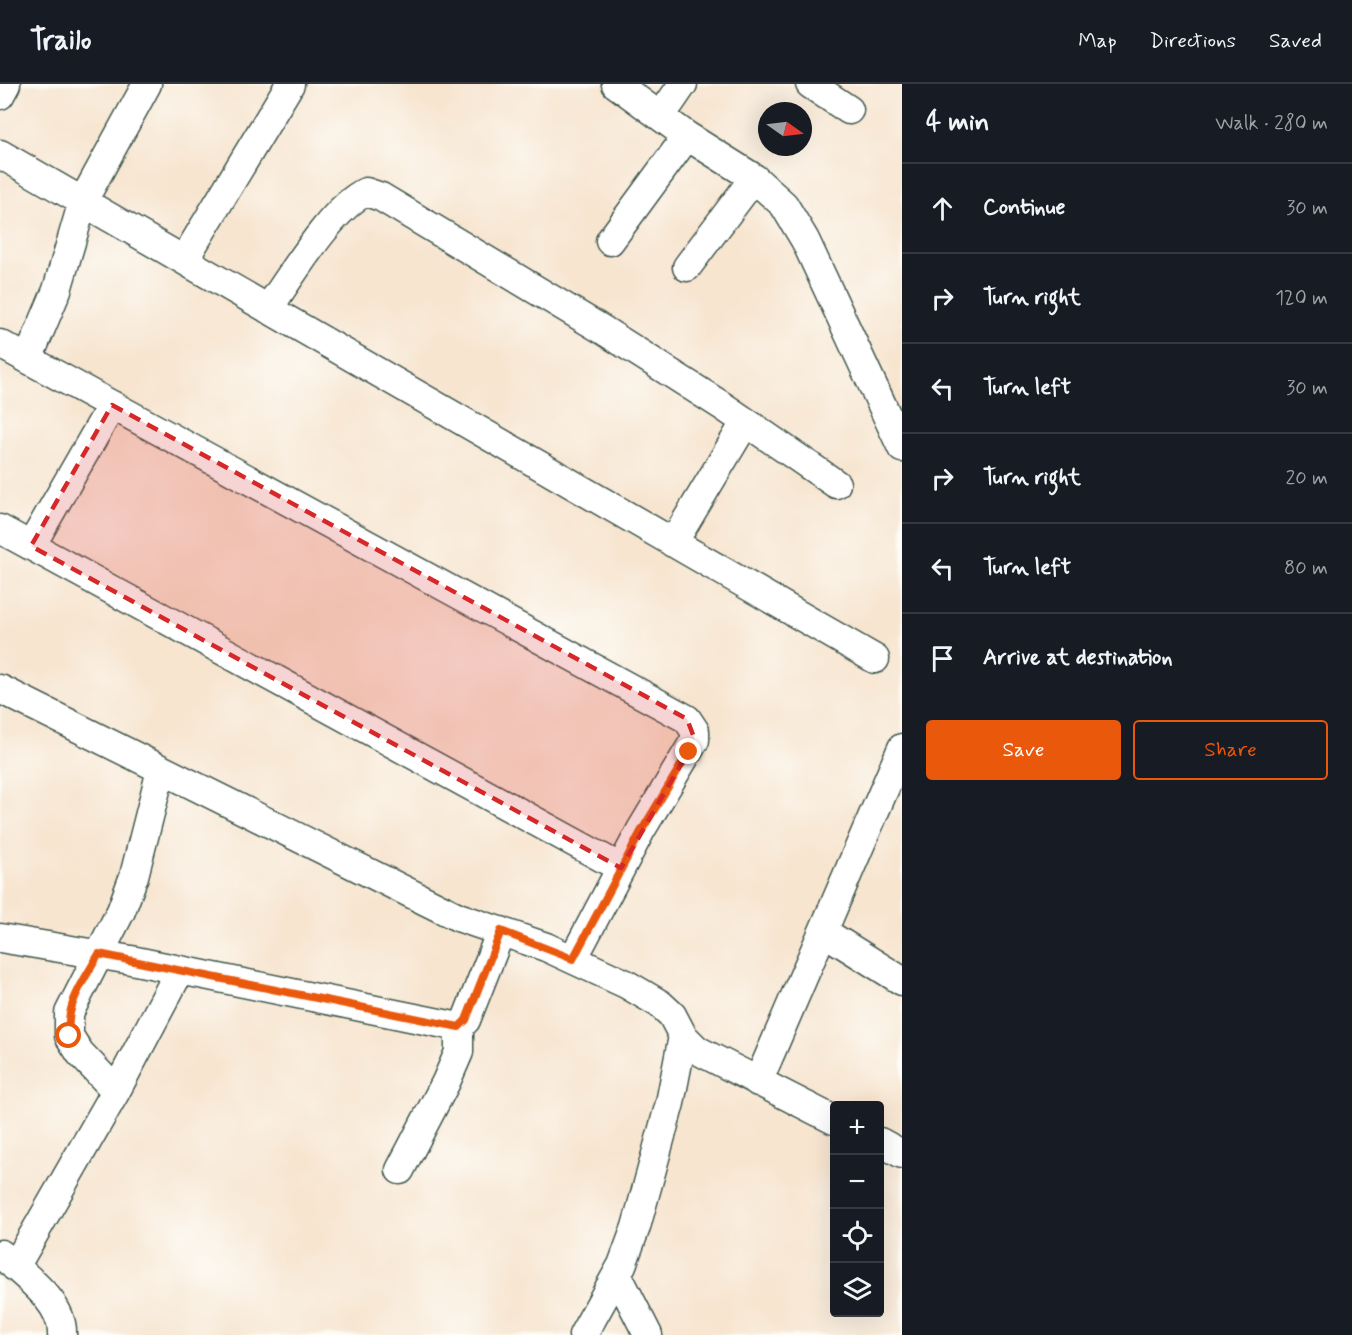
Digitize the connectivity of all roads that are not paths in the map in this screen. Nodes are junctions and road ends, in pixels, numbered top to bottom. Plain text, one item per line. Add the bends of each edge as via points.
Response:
1 (6, 84) edge
2 (147, 84) edge
3 (290, 84) edge
4 (616, 84) edge
5 (683, 84) edge
6 (810, 84) edge
7 (0, 95) edge
8 (849, 110) dead end
9 (661, 116) junction
10 (687, 136) junction
11 (0, 154) edge
12 (754, 178) junction
13 (83, 201) junction
14 (610, 241) dead end
15 (184, 261) junction
16 (687, 267) dead end
17 (268, 309) junction
18 (0, 344) edge
19 (27, 359) junction
20 (112, 405) junction
21 (746, 423) junction
22 (902, 448) edge
23 (836, 484) dead end
24 (0, 529) edge
25 (673, 543) junction
26 (31, 546) junction
27 (875, 659) dead end
28 (0, 689) edge
29 (902, 748) edge
30 (161, 770) junction
31 (621, 868) junction
32 (501, 931) junction
33 (824, 932) junction
34 (0, 938) edge
35 (99, 954) junction
36 (573, 959) junction
37 (180, 970) junction
38 (902, 981) edge
39 (459, 1027) junction
40 (683, 1036) junction
41 (758, 1082) junction
42 (116, 1091) junction
43 (830, 1118) edge
44 (884, 1145) edge
45 (902, 1154) edge
46 (400, 1170) dead end
47 (7, 1260) edge
48 (617, 1274) junction
49 (62, 1335) edge
50 (584, 1335) edge
51 (648, 1335) edge

1 - 7 street
2 - 13 street
3 - 15 street
4 - 9 street
5 - 9 street
6 - 8 street
9 - 10 street
10 - 12 street
10 - 14 street
11 - 13 street
12 - 16 street
12 - 22 street via 784,205 805,240
13 - 15 street
13 - 19 street via 57,290
15 - 17 street
17 - 21 street via 331,223 353,197 366,192 381,197 603,330
17 - 25 street
18 - 19 street
19 - 20 street
20 - 26 street
20 - 31 street via 687,719 695,731 695,740
21 - 23 street
21 - 25 street
24 - 26 street
25 - 27 street
26 - 31 street
28 - 30 street
29 - 33 street
30 - 32 street via 458,917
30 - 35 street via 134,876
31 - 36 street
32 - 36 street
32 - 39 street via 466,1020
33 - 38 street
33 - 41 street
34 - 35 street
35 - 37 street
35 - 42 street via 73,1002 69,1036
36 - 40 street via 660,1004 672,1014
37 - 39 street
37 - 42 street
39 - 46 street via 459,1052
40 - 41 street via 697,1050
40 - 48 street via 670,1103 636,1227
41 - 43 street
42 - 47 street
44 - 45 street
47 - 49 street via 56,1307 62,1320
48 - 50 street
48 - 51 street

